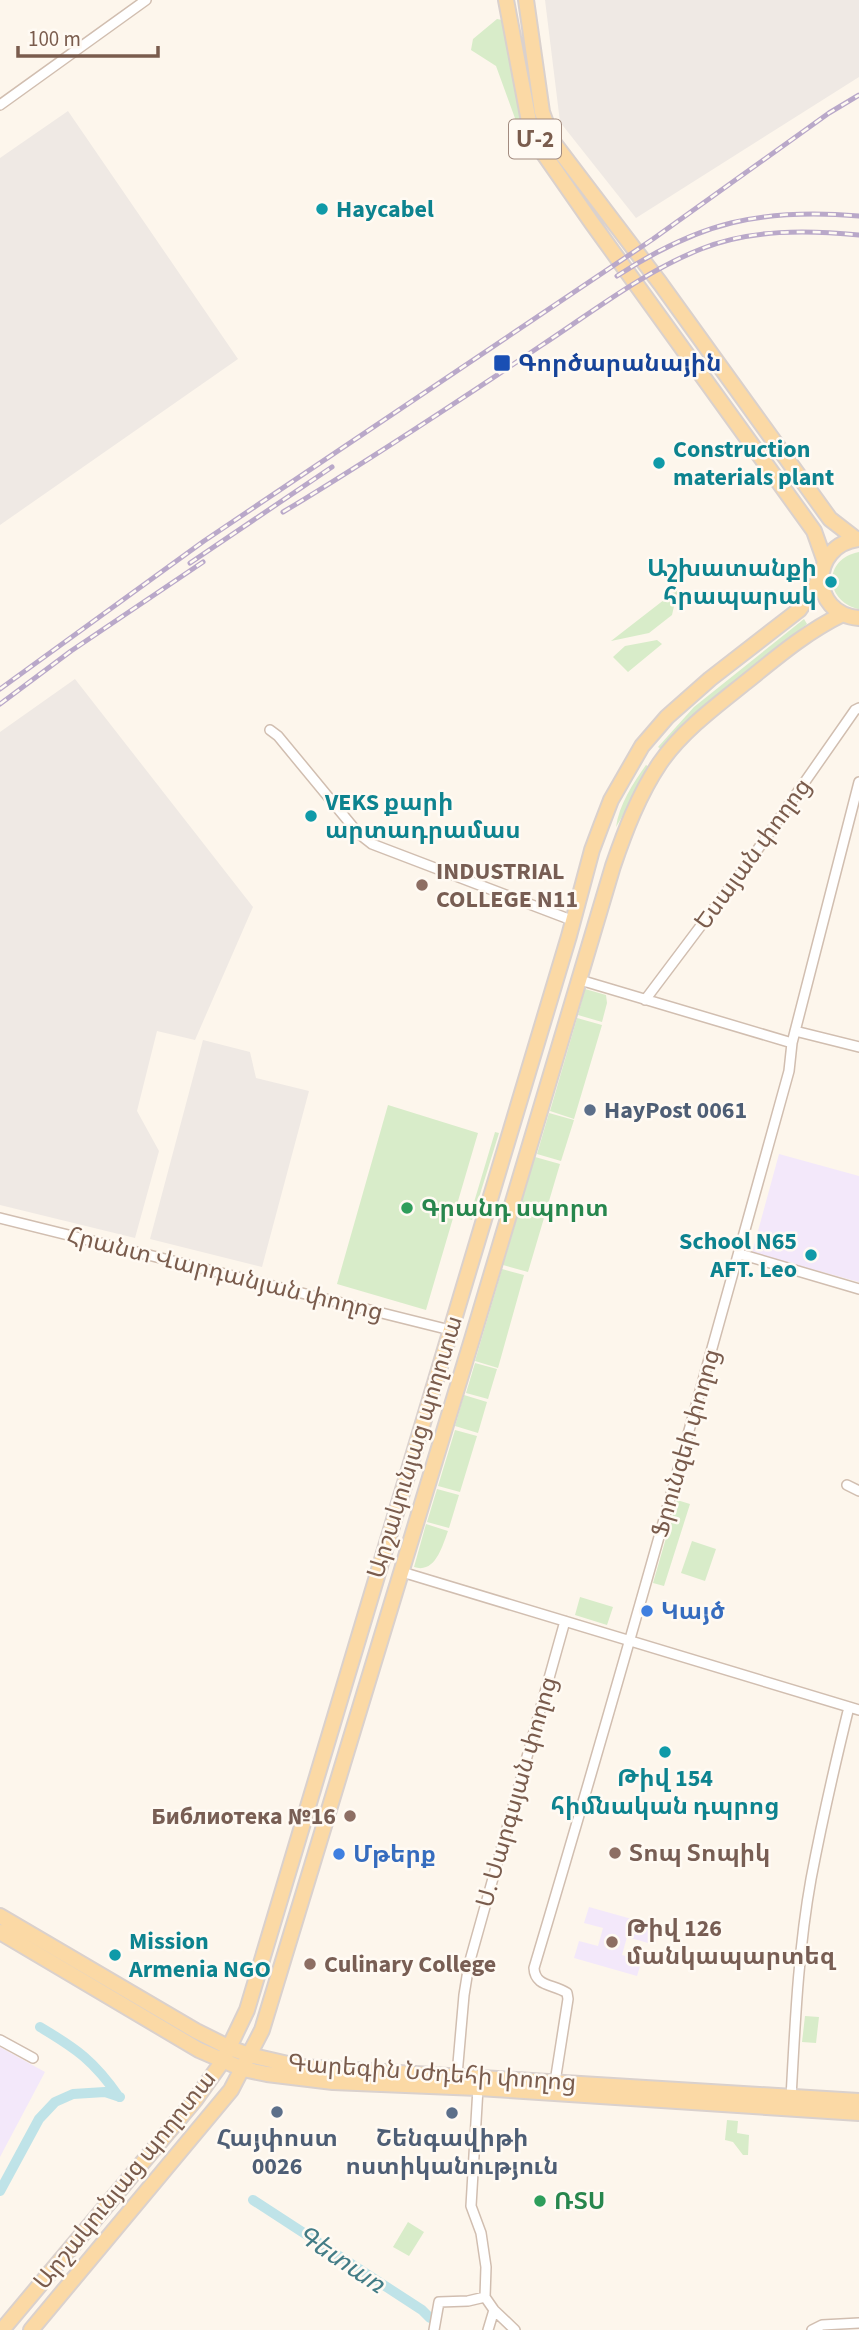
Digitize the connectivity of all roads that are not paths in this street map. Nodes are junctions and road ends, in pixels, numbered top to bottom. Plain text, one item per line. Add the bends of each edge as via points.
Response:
1 (146, 0) edge
2 (506, 0) edge
3 (526, 0) edge
4 (0, 105) edge
5 (858, 539) edge
6 (823, 566) junction
7 (853, 618) edge
8 (859, 708) edge
9 (270, 730) dead end
10 (642, 746) junction
11 (661, 762) junction
12 (859, 782) edge
13 (573, 922) junction
14 (595, 929) junction
15 (580, 981) junction
16 (645, 1000) junction
17 (795, 1031) junction
18 (792, 1043) junction
19 (859, 1048) edge
20 (0, 1218) edge
21 (740, 1254) junction
22 (859, 1289) edge
23 (450, 1330) junction
24 (473, 1336) junction
25 (847, 1485) dead end
26 (859, 1491) edge
27 (401, 1572) junction
28 (565, 1621) junction
29 (630, 1640) junction
30 (854, 1708) edge
31 (322, 1758) junction
32 (344, 1762) junction
33 (313, 1789) junction
34 (333, 1797) junction
35 (0, 1916) edge
36 (0, 1932) edge
37 (0, 2040) edge
38 (230, 2048) junction
39 (249, 2055) junction
40 (33, 2057) dead end
41 (222, 2062) junction
42 (243, 2069) junction
43 (457, 2075) junction
44 (555, 2082) junction
45 (478, 2088) junction
46 (791, 2098) junction
47 (859, 2101) edge
48 (859, 2113) edge
49 (47, 2276) junction
50 (64, 2291) junction
51 (485, 2297) junction
52 (494, 2310) junction
53 (859, 2323) edge
54 (2, 2330) edge
55 (31, 2330) edge
56 (434, 2330) edge
57 (488, 2330) edge
58 (515, 2330) edge
59 (812, 2330) edge

1 - 4 street
2 - 6 main road, Մ-2 via 537,145 814,531
3 - 5 main road, Մ-2 via 542,112 553,142 830,519
5 - 6 main road via 838,546
6 - 7 main road via 821,581 828,600
6 - 10 main road, Արշակունյաց պողոտա via 799,610 710,678
7 - 11 main road, Արշակունյաց պողոտա via 803,636 688,730
8 - 16 street, Եսայան փողոց
9 - 13 street via 372,844
10 - 11 main road via 645,758
10 - 13 main road, Արշակունյաց պողոտա via 607,810
11 - 14 main road, Արշակունյաց պողոտա via 623,837
12 - 17 street, Ֆրունզեի փողոց
13 - 14 main road
13 - 23 main road, Արշակունյաց պողոտա
14 - 15 main road, Արշակունյաց պողոտա
15 - 16 street
15 - 24 main road, Արշակունյաց պողոտա
16 - 18 street
17 - 18 street, Ֆրունզեի փողոց
17 - 19 street
18 - 21 street, Ֆրունզեի փողոց via 789,1071
20 - 23 street, Հրանտ Վարդանյան փողոց
21 - 22 street
21 - 29 street, Ֆրունզեի փողոց
23 - 24 main road
23 - 31 main road, Արշակունյաց պողոտա
24 - 27 main road, Արշակունյաց պողոտա
25 - 26 street
27 - 28 street
27 - 32 main road, Արշակունյաց պողոտա
28 - 29 street
28 - 43 street, Ս. Սարգսյան փողոց via 470,1964
29 - 30 street
29 - 44 street, Ֆրունզեի փողոց via 534,1968 540,1982 567,1993
30 - 46 street via 831,1780 811,1882
31 - 32 main road via 330,1772
31 - 33 main road, Արշակունյաց պողոտա
32 - 34 main road, Արշակունյաց պողոտա
33 - 34 main road via 327,1786
33 - 38 main road, Արշակունյաց պողոտա via 247,2010
34 - 39 main road, Արշակունյաց պողոտա via 267,2016
35 - 38 main road, Գարեգին Նժդեհի փողոց
36 - 41 main road, Գարեգին Նժդեհի փողոց
37 - 40 street
38 - 39 main road, Գարեգին Նժդեհի փողոց
38 - 41 main road, Արշակունյաց պողոտա
39 - 42 main road, Արշակունյաց պողոտա
39 - 43 main road, Գարեգին Նժդեհի փողոց via 301,2067
41 - 42 main road, Գարեգին Նժդեհի փողոց
41 - 49 main road, Արշակունյաց պողոտա via 195,2101
42 - 45 main road, Գարեգին Նժդեհի փողոց via 307,2080
42 - 50 main road, Արշակունյաց պողոտա via 203,2125
43 - 44 main road, Գարեգին Նժդեհի փողոց
44 - 46 main road, Գարեգին Նժդեհի փողոց
45 - 48 main road, Գարեգին Նժդեհի փողոց
45 - 51 street via 471,2206 481,2233
46 - 47 main road, Գարեգին Նժդեհի փողոց
49 - 50 main road
49 - 54 main road, Արշակունյաց պողոտա
50 - 55 main road, Արշակունյաց պողոտա
51 - 52 street
51 - 56 street via 439,2302
52 - 57 street
52 - 58 street
53 - 59 street

